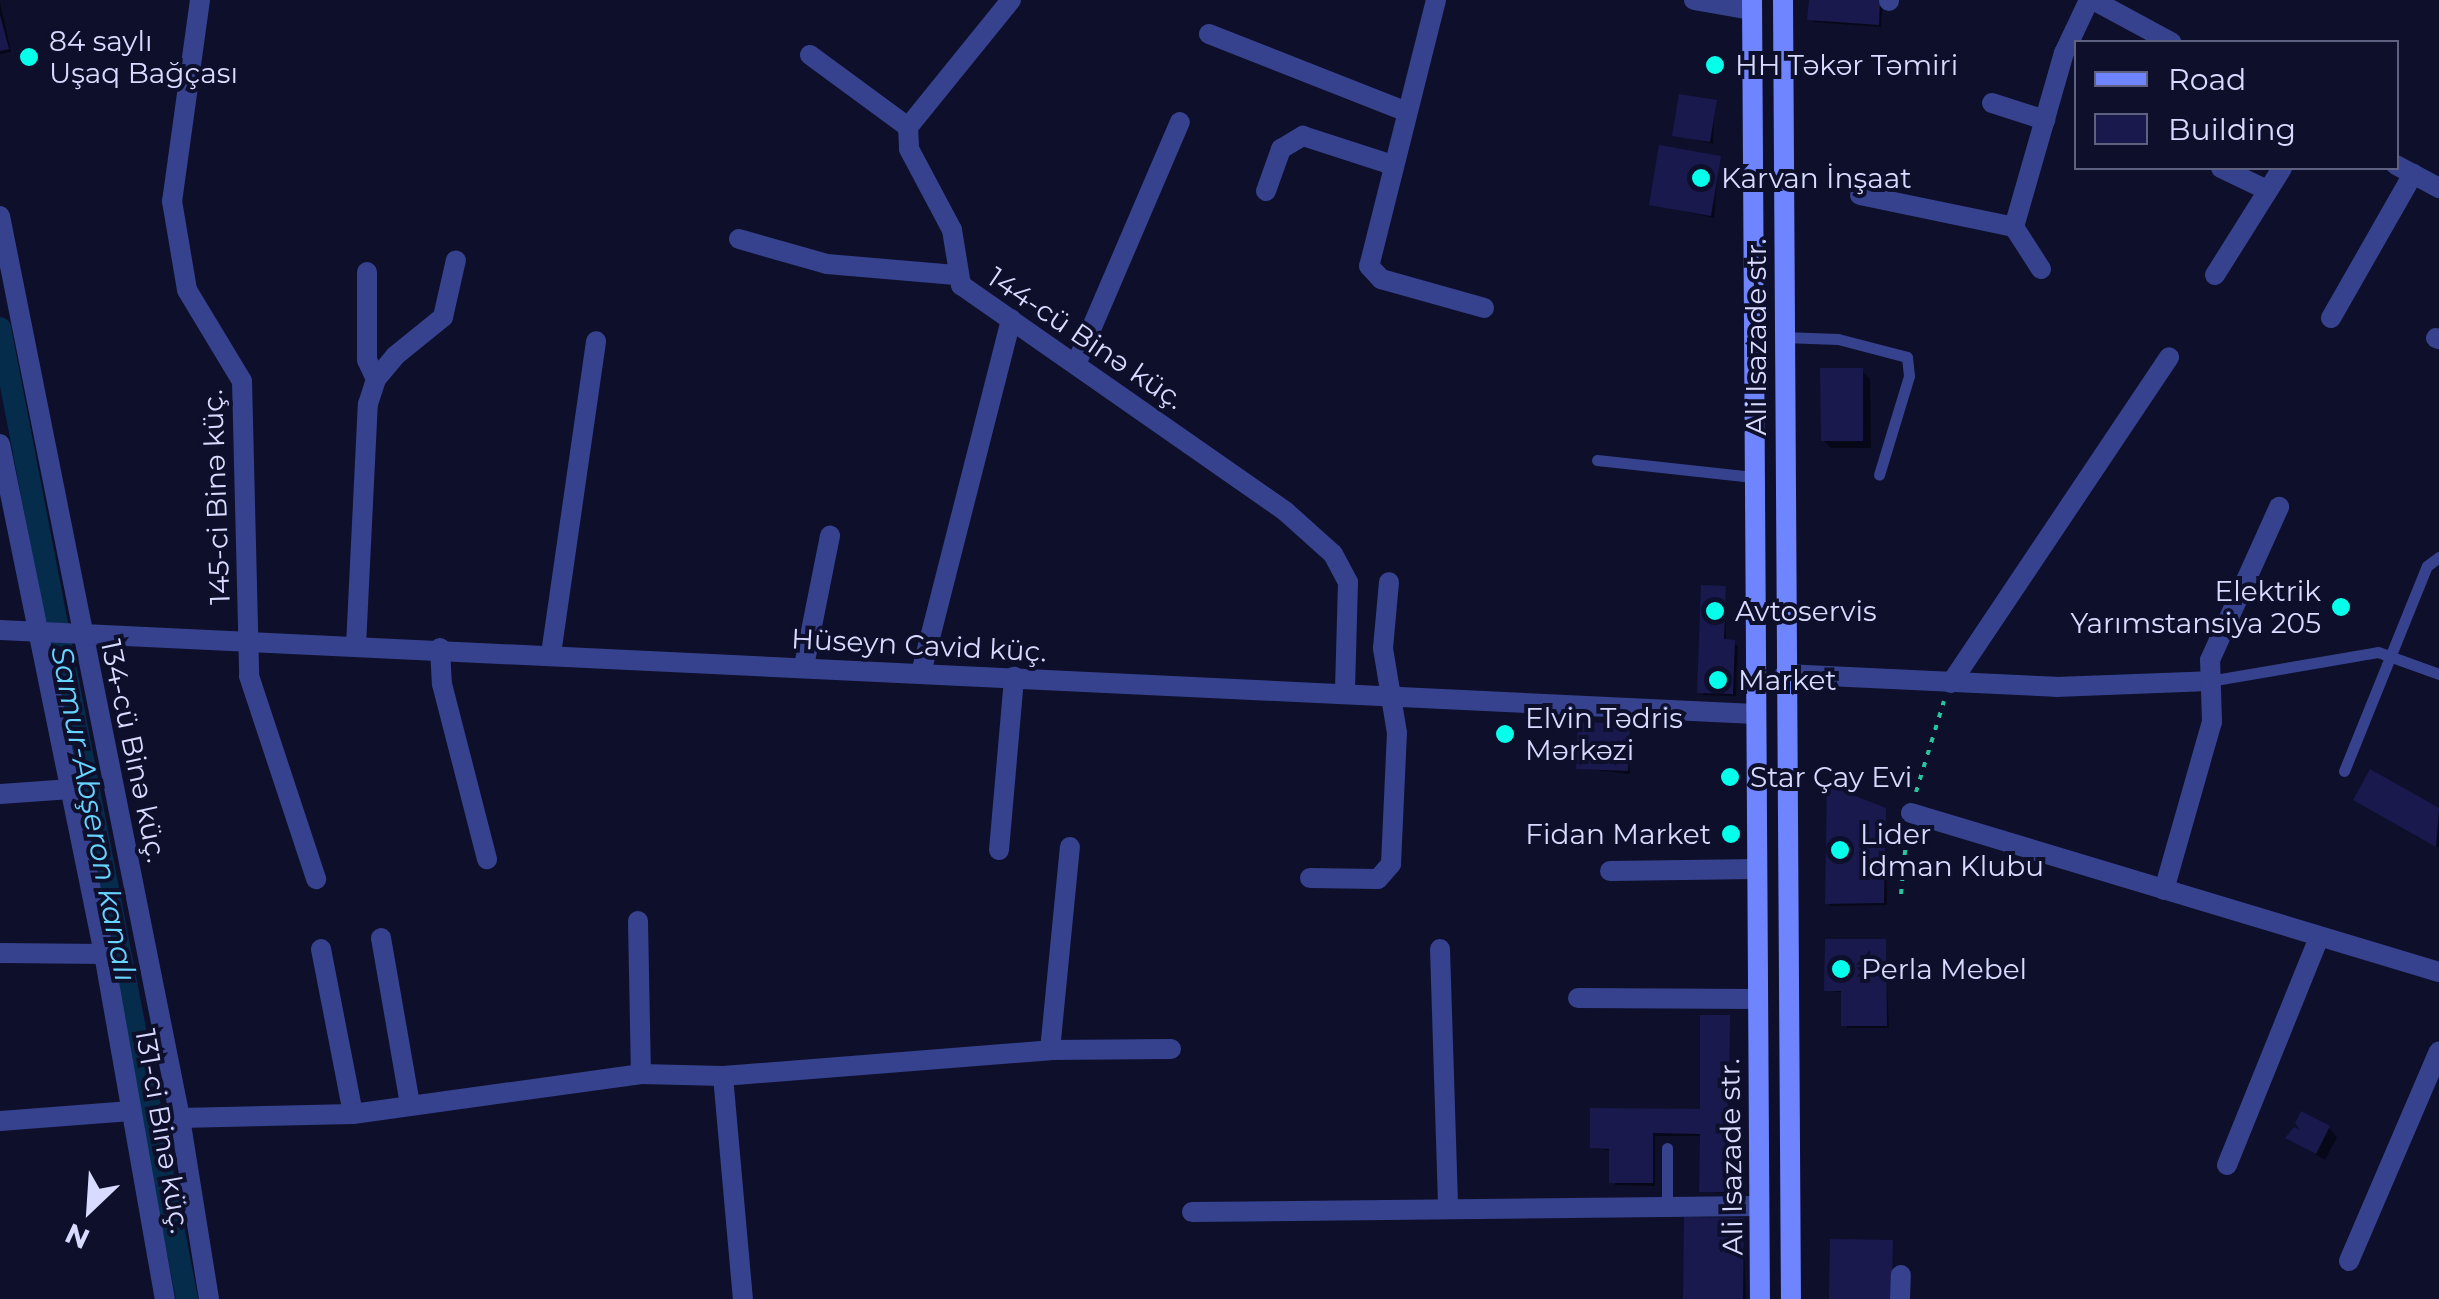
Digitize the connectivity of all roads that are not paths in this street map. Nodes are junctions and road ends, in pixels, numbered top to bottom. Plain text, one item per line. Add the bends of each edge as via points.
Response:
1 (200, 0) edge
2 (1010, 0) edge
3 (1436, 0) edge
4 (1694, 0) edge
5 (1783, 0) edge
6 (2091, 0) edge
7 (1752, 5) edge
8 (1209, 34) dead end
9 (2167, 40) edge
10 (810, 55) dead end
11 (1992, 103) dead end
12 (1407, 112) junction
13 (2045, 120) junction
14 (1180, 122) dead end
15 (908, 128) junction
16 (1394, 165) junction
17 (2225, 170) edge
18 (2281, 170) edge
19 (2405, 170) edge
20 (2439, 188) edge
21 (2268, 190) junction
22 (1266, 191) dead end
23 (1860, 196) dead end
24 (0, 216) edge
25 (2014, 227) junction
26 (739, 239) dead end
27 (456, 260) dead end
28 (2041, 269) dead end
29 (367, 272) dead end
30 (956, 274) junction
31 (2215, 275) dead end
32 (1484, 308) dead end
33 (2331, 318) dead end
34 (1011, 320) junction
35 (1783, 337) junction
36 (596, 340) dead end
37 (2169, 357) dead end
38 (1076, 362) junction
39 (376, 380) junction
40 (1, 450) edge
41 (1597, 460) dead end
42 (1879, 475) dead end
43 (1753, 477) junction
44 (2279, 508) dead end
45 (830, 536) dead end
46 (2439, 558) edge
47 (1389, 582) dead end
48 (0, 630) edge
49 (37, 632) junction
50 (81, 633) junction
51 (248, 640) junction
52 (356, 646) junction
53 (440, 648) junction
54 (2392, 652) junction
55 (551, 654) junction
56 (804, 666) junction
57 (921, 672) junction
58 (1754, 673) junction
59 (1784, 674) junction
60 (2439, 674) edge
61 (1014, 677) junction
62 (2209, 681) junction
63 (1950, 683) junction
64 (1344, 691) junction
65 (1391, 693) junction
66 (1755, 714) junction
67 (1785, 714) junction
68 (2344, 771) dead end
69 (71, 789) junction
70 (0, 794) edge
71 (1910, 813) road end
72 (1070, 847) dead end
73 (999, 850) dead end
74 (487, 859) dead end
75 (1758, 869) junction
76 (1610, 871) dead end
77 (1310, 878) dead end
78 (316, 879) dead end
79 (2164, 890) junction
80 (638, 921) dead end
81 (2320, 937) junction
82 (381, 938) dead end
83 (320, 949) dead end
84 (1440, 949) dead end
85 (0, 953) edge
86 (104, 954) junction
87 (2439, 972) edge
88 (1578, 998) dead end
89 (1757, 999) junction
90 (1171, 1049) dead end
91 (1050, 1050) junction
92 (2439, 1051) edge
93 (641, 1074) junction
94 (724, 1076) junction
95 (410, 1105) junction
96 (130, 1111) junction
97 (353, 1114) junction
98 (180, 1118) junction
99 (0, 1121) edge
100 (1668, 1148) dead end
101 (2227, 1165) dead end
102 (1759, 1206) junction
103 (1448, 1207) junction
104 (1667, 1207) junction
105 (1192, 1212) dead end
106 (2349, 1261) dead end
107 (1900, 1275) dead end
108 (166, 1299) edge
109 (209, 1299) edge
110 (743, 1299) edge
111 (1760, 1299) edge
112 (1791, 1299) edge
113 (1900, 1299) edge

1 - 51 street, 145-ci Binə küç. via 172,201 187,290 242,381
2 - 15 street
3 - 12 street
4 - 7 street
5 - 35 main road, Ali Isazade str.
6 - 9 street
6 - 13 street via 2064,53
7 - 43 main road, Ali Isazade str.
8 - 12 street
10 - 15 street
11 - 13 street
12 - 16 street
13 - 25 street
14 - 38 street
15 - 30 street, 144-cü Binə küç. via 909,149 952,230
16 - 22 street via 1303,136 1281,149
16 - 32 street via 1372,274
17 - 21 street
18 - 21 street
19 - 20 street
19 - 33 street
21 - 31 street
23 - 25 street
24 - 50 street, 134-cü Binə küç.
25 - 28 street
26 - 30 street via 828,264
27 - 39 street via 443,318
29 - 39 street via 367,360
30 - 34 street, 144-cü Binə küç.
34 - 38 street, 144-cü Binə küç.
34 - 57 street
35 - 42 lane via 1838,339 1907,357 1909,376
35 - 59 main road, Ali Isazade str.
36 - 55 street
37 - 63 street
38 - 64 street, 144-cü Binə küç. via 1285,512 1344,568
39 - 52 street via 368,404
40 - 49 street, 131-ci Binə küç.
41 - 43 lane
43 - 58 main road, Ali Isazade str.
44 - 62 street via 2218,634
45 - 56 street
46 - 54 lane via 2427,566
47 - 65 street via 1383,648
48 - 49 street
49 - 50 street, Hüseyn Cavid küç.
49 - 69 street, 131-ci Binə küç.
50 - 51 street, Hüseyn Cavid küç.
50 - 98 street, 134-cü Binə küç.
51 - 52 street, Hüseyn Cavid küç.
51 - 78 street, 145-ci Binə küç. via 253,700
52 - 53 street, Hüseyn Cavid küç.
53 - 55 street, Hüseyn Cavid küç.
53 - 74 street via 442,684
54 - 60 lane
54 - 62 lane
54 - 68 lane
55 - 56 street, Hüseyn Cavid küç.
56 - 57 street, Hüseyn Cavid küç.
57 - 61 street, Hüseyn Cavid küç.
58 - 59 main road
58 - 66 main road, Ali Isazade str.
59 - 63 street
59 - 67 main road, Ali Isazade str.
61 - 64 street, Hüseyn Cavid küç.
61 - 73 street
62 - 63 street
62 - 79 street via 2212,722
64 - 65 street, Hüseyn Cavid küç.
65 - 66 street, Hüseyn Cavid küç.
65 - 77 street via 1397,733 1387,874
66 - 67 main road
66 - 75 main road, Ali Isazade str.
67 - 112 main road, Ali Isazade str.
69 - 70 street
69 - 86 street, 131-ci Binə küç.
71 - 79 street
72 - 91 street
75 - 76 street
75 - 89 main road, Ali Isazade str.
79 - 81 street
80 - 93 street
81 - 87 street
81 - 101 street
82 - 95 street
83 - 97 street
84 - 103 street
85 - 86 street
86 - 96 street, 131-ci Binə küç.
88 - 89 street
89 - 102 main road, Ali Isazade str.
90 - 91 street
91 - 94 street
92 - 106 street
93 - 94 street
93 - 95 street
94 - 110 street
95 - 97 street
96 - 99 street
96 - 108 street, 131-ci Binə küç.
97 - 98 street
98 - 109 street, 134-cü Binə küç.
100 - 104 lane
102 - 104 street
102 - 111 main road, Ali Isazade str.
103 - 104 street
103 - 105 street
107 - 113 street

